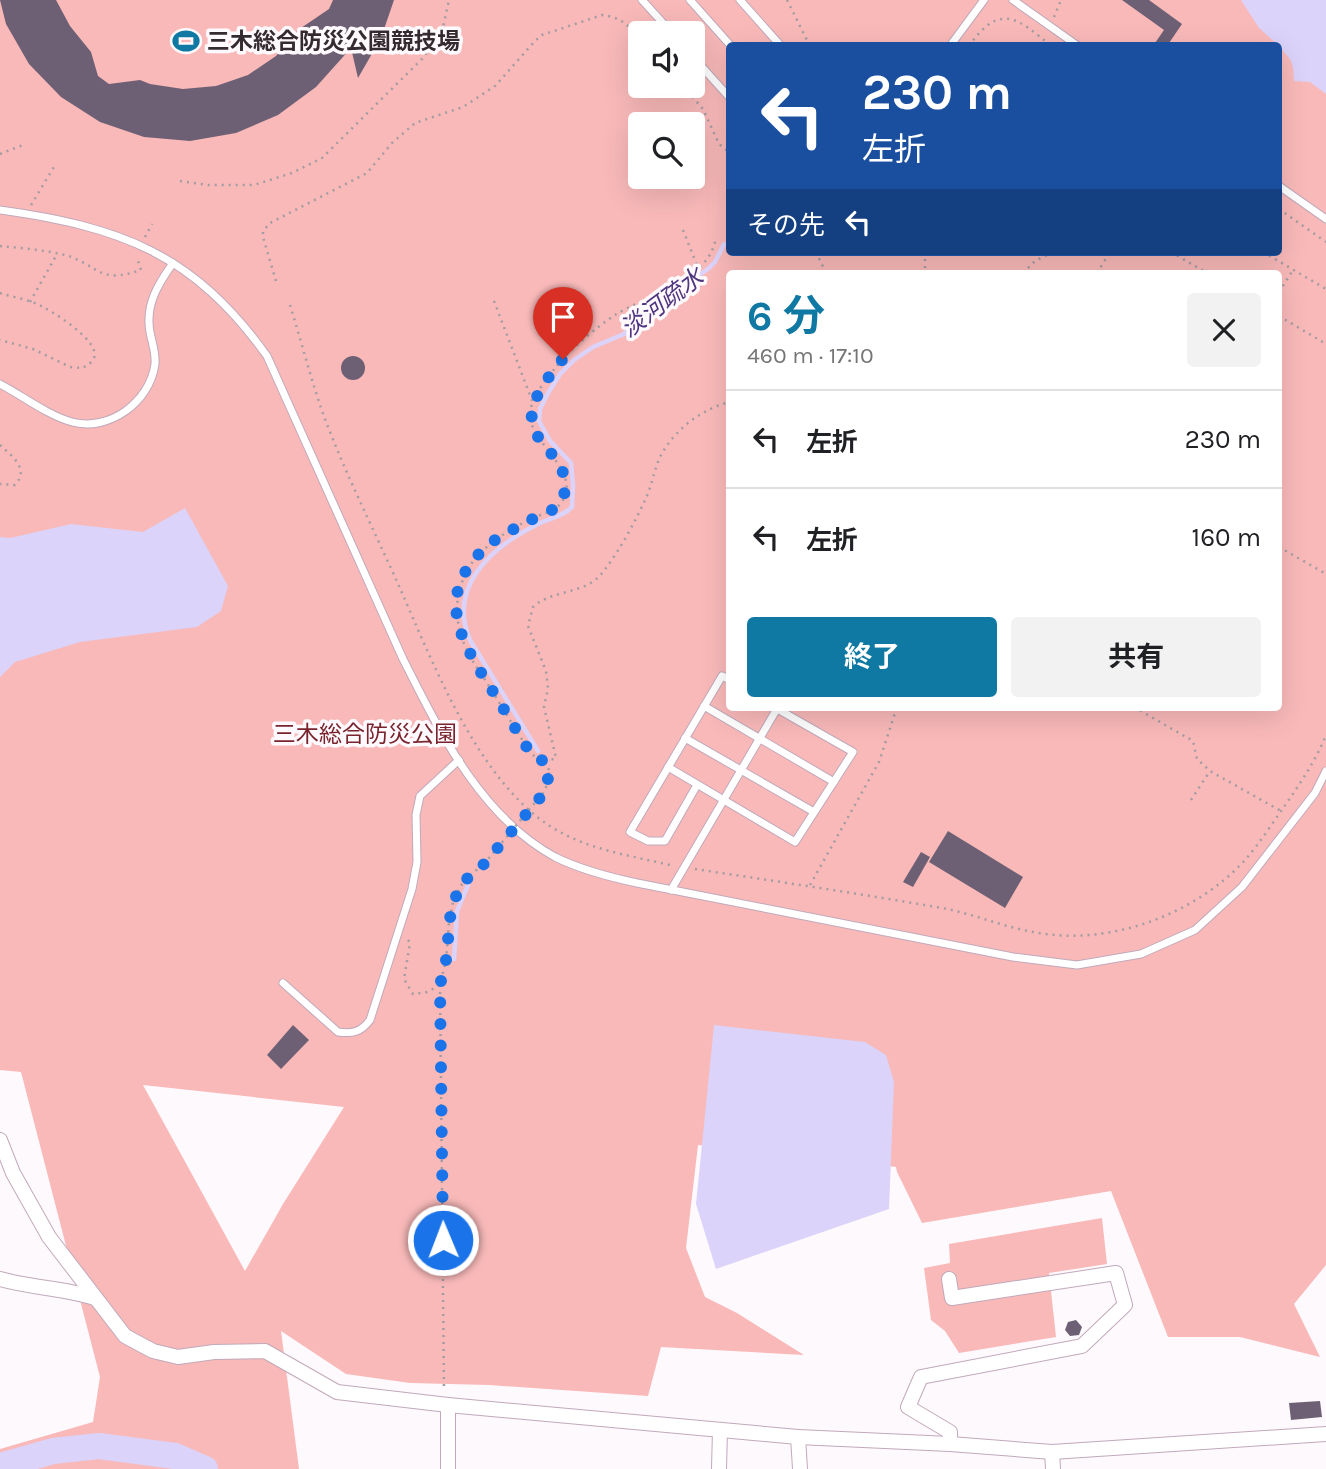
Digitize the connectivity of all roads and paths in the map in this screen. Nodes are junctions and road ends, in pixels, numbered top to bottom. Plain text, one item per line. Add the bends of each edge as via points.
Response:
1 (449, 0) edge
2 (642, 0) edge
3 (690, 0) edge
4 (740, 0) edge
5 (787, 0) edge
6 (984, 0) edge
7 (1013, 0) edge
8 (661, 21) edge
9 (628, 25) edge
10 (727, 42) edge
11 (777, 42) edge
12 (808, 42) edge
13 (953, 42) edge
14 (972, 42) edge
15 (1045, 42) edge
16 (1072, 42) edge
17 (705, 70) edge
18 (726, 94) edge
19 (693, 98) edge
20 (23, 145) dead end
21 (726, 150) edge
22 (0, 154) edge
23 (55, 165) dead end
24 (180, 181) dead end
25 (1282, 188) edge
26 (0, 210) edge
27 (1282, 211) edge
28 (25, 213) junction
29 (1326, 219) edge
30 (152, 224) dead end
31 (683, 230) dead end
32 (145, 237) dead end
33 (716, 237) dead end
34 (1326, 242) edge
35 (0, 246) edge
36 (57, 254) junction
37 (137, 255) dead end
38 (1045, 256) edge
39 (1178, 256) edge
40 (1270, 256) edge
41 (173, 262) junction
42 (698, 268) junction
43 (1026, 270) edge
44 (1202, 270) edge
45 (1293, 270) junction
46 (276, 281) dead end
47 (1282, 287) edge
48 (1326, 289) edge
49 (0, 293) edge
50 (494, 301) dead end
51 (30, 302) junction
52 (1282, 318) edge
53 (0, 340) edge
54 (1326, 344) edge
55 (0, 384) edge
56 (533, 403) junction
57 (726, 404) edge
58 (0, 445) edge
59 (0, 484) edge
60 (1282, 549) edge
61 (1326, 574) edge
62 (726, 678) edge
63 (704, 706) junction
64 (775, 711) edge
65 (782, 711) edge
66 (897, 711) edge
67 (1141, 711) edge
68 (685, 738) junction
69 (760, 739) junction
70 (459, 761) junction
71 (545, 762) junction
72 (668, 767) junction
73 (741, 770) junction
74 (1210, 771) junction
75 (1326, 771) edge
76 (834, 782) junction
77 (697, 785) junction
78 (724, 800) junction
79 (1191, 800) dead end
80 (1281, 811) dead end
81 (814, 812) junction
82 (810, 885) dead end
83 (671, 890) junction
84 (401, 927) junction
85 (283, 983) dead end
86 (440, 985) junction
87 (0, 1140) edge
88 (0, 1279) edge
89 (949, 1279) dead end
90 (95, 1298) junction
91 (448, 1405) junction
92 (720, 1430) junction
93 (1326, 1434) edge
94 (798, 1437) junction
95 (950, 1444) junction
96 (1052, 1452) junction
97 (448, 1469) edge
98 (719, 1469) edge
99 (800, 1469) edge
100 (1053, 1469) edge

1 - 24 path via 442,32 423,58 322,158 254,185
2 - 8 lane
3 - 10 lane
4 - 11 lane
5 - 12 path
6 - 13 lane
7 - 16 lane
9 - 46 path via 602,15 542,35 495,86 463,107 415,123 367,173 270,223 263,237
14 - 15 path via 985,25 1003,18 1016,21
17 - 18 lane
19 - 21 path
20 - 22 path
23 - 28 path
25 - 29 lane
26 - 28 lane
27 - 34 path
28 - 41 lane via 97,228
30 - 32 path
31 - 42 path
33 - 42 path via 711,253
35 - 36 path
36 - 37 path via 113,277 141,270
36 - 51 path
38 - 43 path
39 - 44 path
40 - 45 path
41 - 55 lane via 150,305 153,372 143,395 129,409 104,421 71,422
41 - 70 lane via 218,298 267,356 403,659
42 - 56 path via 606,321 559,363
45 - 47 path
45 - 48 path
49 - 51 path
50 - 56 path
51 - 53 path via 85,337 93,345 93,361 83,368 70,366
52 - 54 path
56 - 71 path via 532,422 562,468 564,498 480,553 462,580 456,609 467,650 531,754
57 - 71 path via 672,438 659,459 646,499 596,581 533,607 528,625 546,671 544,707 556,758
58 - 59 path via 22,469 15,485
60 - 61 path
62 - 63 lane via 722,676
63 - 68 lane
63 - 69 lane
64 - 69 lane
65 - 76 lane via 853,752
66 - 82 path via 879,762
67 - 74 path via 1193,741 1196,759
68 - 72 lane
68 - 73 lane
69 - 73 lane
69 - 76 lane
70 - 83 lane via 500,813 552,855 604,875
70 - 84 lane via 419,796 416,862
71 - 86 path, bridge via 549,770 543,793 484,864 464,880 456,896
72 - 77 lane
72 - 77 lane via 630,832 648,841 665,841
73 - 78 lane
73 - 81 lane
74 - 79 path
74 - 80 path
75 - 83 lane via 1315,793 1242,887 1195,930 1141,954 1077,965 1013,957
76 - 81 lane
77 - 78 lane
78 - 81 lane via 795,842
78 - 83 lane
84 - 85 lane via 370,1020 357,1032 338,1032
84 - 86 path via 410,943 404,979 413,994
86 - 91 path via 444,1395
87 - 90 street via 49,1237
88 - 90 street
89 - 95 street via 952,1298 1116,1273 1125,1305 1082,1346 921,1377 908,1407 950,1432
90 - 91 street via 125,1336 153,1352 178,1357 265,1351 337,1392
91 - 92 street
91 - 97 street
92 - 94 street
92 - 98 street
93 - 96 street
94 - 95 street
94 - 99 street
95 - 96 street
96 - 100 street

